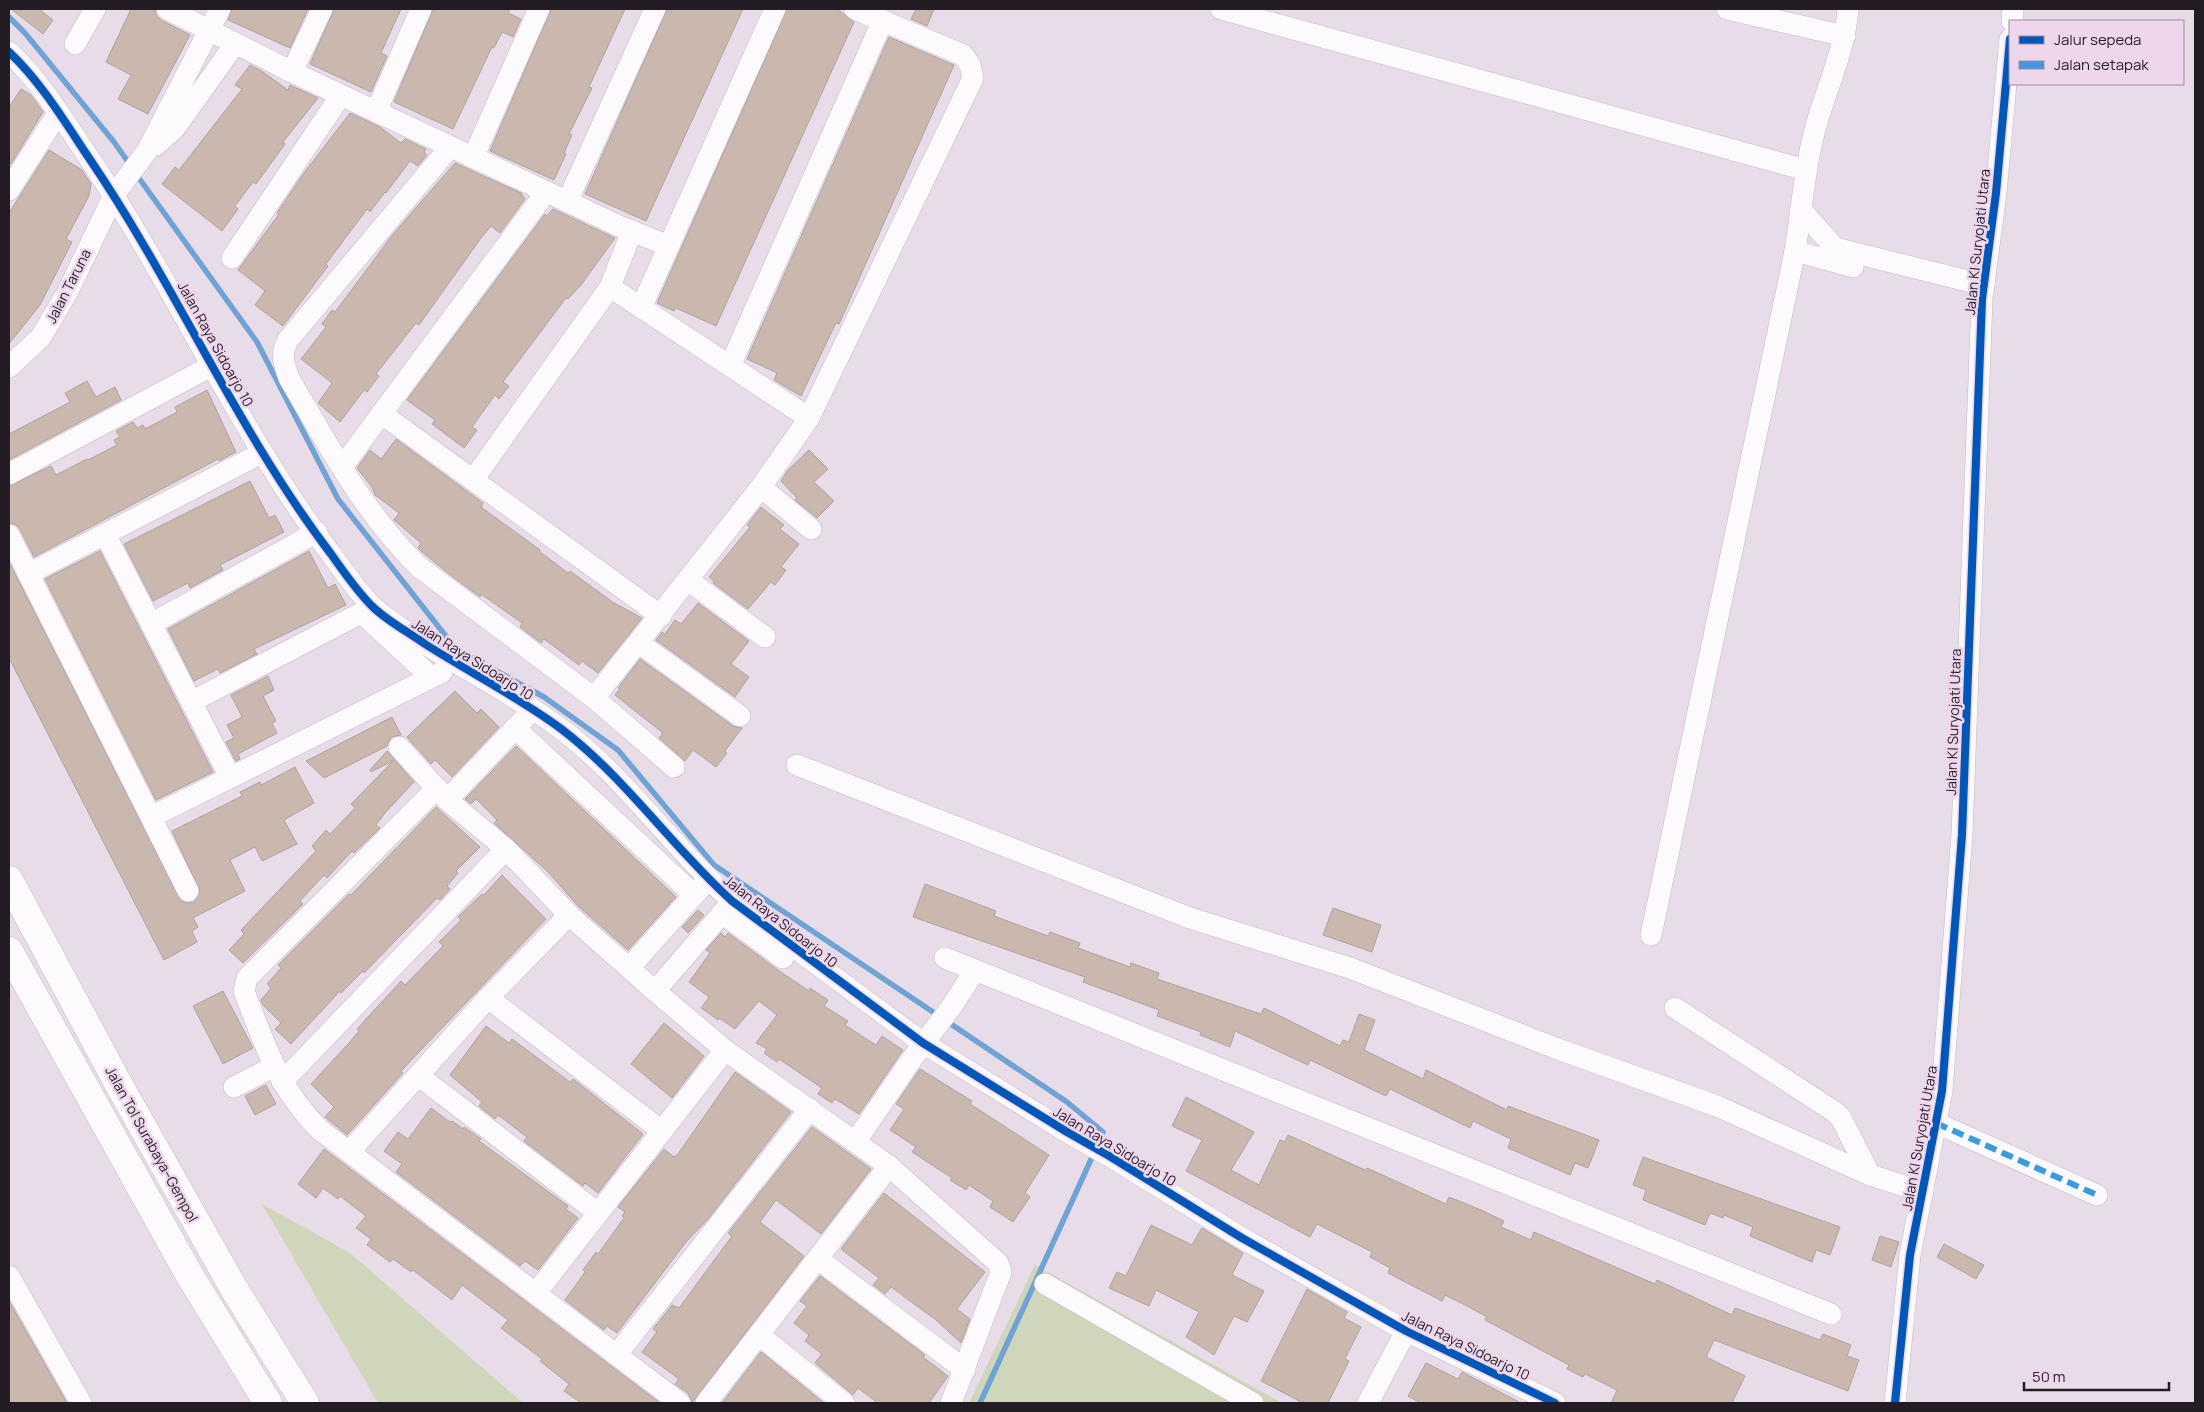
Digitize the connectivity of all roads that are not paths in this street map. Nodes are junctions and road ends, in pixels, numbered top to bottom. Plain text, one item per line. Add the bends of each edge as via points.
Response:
1 (95, 9) edge
2 (168, 9) edge
3 (220, 9) edge
4 (322, 9) edge
5 (420, 9) edge
6 (539, 9) edge
7 (655, 9) edge
8 (776, 9) edge
9 (855, 9) edge
10 (1221, 9) edge
11 (1727, 9) edge
12 (1847, 9) edge
13 (883, 20) junction
14 (210, 31) junction
15 (1845, 36) junction
16 (74, 44) dead end
17 (235, 44) junction
18 (2009, 50) edge
19 (9, 52) edge
20 (292, 72) junction
21 (341, 96) junction
22 (376, 112) junction
23 (58, 113) junction
24 (450, 147) junction
25 (145, 154) junction
26 (473, 158) junction
27 (1806, 170) junction
28 (119, 188) junction
29 (9, 190) edge
30 (546, 192) junction
31 (567, 202) junction
32 (1801, 210) junction
33 (632, 231) junction
34 (669, 246) junction
35 (1795, 251) junction
36 (232, 258) dead end
37 (610, 287) junction
38 (1983, 292) junction
39 (641, 308) junction
40 (730, 366) junction
41 (9, 367) edge
42 (208, 367) junction
43 (382, 414) junction
44 (809, 418) junction
45 (250, 459) junction
46 (342, 467) junction
47 (9, 474) edge
48 (473, 480) junction
49 (762, 487) junction
50 (811, 529) dead end
51 (104, 534) junction
52 (9, 535) edge
53 (311, 536) junction
54 (28, 574) junction
55 (688, 580) junction
56 (361, 613) junction
57 (661, 616) junction
58 (151, 624) junction
59 (764, 637) dead end
60 (640, 643) junction
61 (457, 664) junction
62 (431, 678) junction
63 (594, 698) junction
64 (191, 702) junction
65 (532, 711) junction
66 (740, 716) dead end
67 (515, 728) junction
68 (399, 747) dead end
69 (797, 765) dead end
70 (674, 767) dead end
71 (230, 777) junction
72 (442, 794) junction
73 (151, 817) junction
74 (506, 849) junction
75 (708, 879) junction
76 (9, 880) edge
77 (188, 890) dead end
78 (694, 895) junction
79 (727, 907) junction
80 (569, 915) junction
81 (1651, 935) dead end
82 (9, 951) edge
83 (945, 958) dead end
84 (629, 968) junction
85 (975, 970) junction
86 (655, 991) junction
87 (488, 998) junction
88 (1675, 1008) dead end
89 (924, 1043) junction
90 (725, 1050) junction
91 (278, 1074) junction
92 (419, 1076) junction
93 (234, 1087) dead end
94 (810, 1109) junction
95 (1936, 1123) junction
96 (662, 1130) junction
97 (856, 1141) junction
98 (349, 1152) junction
99 (889, 1166) junction
100 (1870, 1175) junction
101 (1923, 1192) junction
102 (2097, 1195) dead end
103 (598, 1213) junction
104 (818, 1259) junction
105 (9, 1276) edge
106 (1045, 1284) dead end
107 (536, 1293) junction
108 (1831, 1314) dead end
109 (1406, 1331) junction
110 (759, 1335) junction
111 (617, 1354) junction
112 (965, 1370) junction
113 (81, 1403) edge
114 (268, 1403) edge
115 (305, 1403) edge
116 (680, 1403) edge
117 (706, 1403) edge
118 (844, 1403) edge
119 (951, 1403) edge
120 (1253, 1403) edge
121 (1368, 1403) edge
122 (1555, 1403) edge
123 (1895, 1403) edge

1 - 16 street
2 - 14 street
3 - 14 street
4 - 20 street
5 - 22 street
6 - 26 street
7 - 31 street
8 - 34 street
9 - 13 street
10 - 27 street
11 - 15 street
12 - 15 street
13 - 40 street
13 - 44 street via 962,55 970,65 973,78
14 - 17 street
14 - 25 street
15 - 27 street via 1817,120
17 - 20 street
17 - 25 street via 175,128
18 - 38 street, Jalan KI Suryojati Utara
19 - 23 street, Jalan Raya Sidoarjo 10
20 - 21 street
21 - 22 street
21 - 36 street
22 - 24 street
23 - 28 street, Jalan Raya Sidoarjo 10
23 - 29 street
24 - 26 street
24 - 46 street via 284,347 289,378
25 - 28 street, Jalan Taruna
26 - 30 street
27 - 32 street
28 - 41 street, Jalan Taruna via 41,337
28 - 42 street, Jalan Raya Sidoarjo 10
30 - 31 street
30 - 43 street
31 - 33 street
32 - 35 street
32 - 38 street via 1835,248
33 - 34 street
33 - 37 street
34 - 39 street
35 - 38 street
35 - 81 street
37 - 39 street
37 - 48 street
38 - 95 street, Jalan KI Suryojati Utara via 1962,834 1942,1091
39 - 40 street
40 - 44 street
42 - 45 street
42 - 47 street
42 - 53 street, Jalan Raya Sidoarjo 10
43 - 46 street
43 - 48 street
44 - 49 street
45 - 51 street
45 - 53 street
46 - 63 street via 366,506 419,567
48 - 57 street
49 - 50 street
49 - 55 street
51 - 54 street
51 - 58 street
52 - 54 street
53 - 56 street
53 - 58 street
53 - 61 street, Jalan Raya Sidoarjo 10 via 372,607
54 - 73 street
55 - 57 street
55 - 59 street
56 - 62 street
56 - 64 street
57 - 60 street
58 - 64 street
60 - 63 street
60 - 66 street
61 - 62 street
61 - 65 street, Jalan Raya Sidoarjo 10
62 - 71 street
63 - 70 street
64 - 71 street
65 - 67 street
65 - 75 street, Jalan Raya Sidoarjo 10 via 590,754
67 - 72 street
67 - 78 street
68 - 72 street
69 - 100 street via 1190,918 1350,968 1717,1106
71 - 73 street
72 - 74 street
72 - 91 street via 247,978 244,991
73 - 77 street
74 - 80 street
74 - 91 street
75 - 78 street
75 - 79 street, Jalan Raya Sidoarjo 10
76 - 115 highway, Jalan Tol Surabaya–Gempol via 233,1287
78 - 84 street
79 - 86 street
79 - 89 street, Jalan Raya Sidoarjo 10
80 - 84 street
80 - 87 street
82 - 114 highway via 190,1276
83 - 85 street
84 - 86 street
85 - 89 street
85 - 108 street
86 - 90 street
87 - 92 street
87 - 96 street
88 - 100 street via 1835,1112
89 - 97 street
89 - 109 street, Jalan Raya Sidoarjo 10 via 1057,1142 1070,1134 1242,1238
90 - 94 street
90 - 96 street
91 - 93 street
91 - 98 street via 308,1118
92 - 98 street
92 - 103 street
94 - 97 street
94 - 111 street
95 - 101 street, Jalan KI Suryojati Utara
95 - 102 street
96 - 103 street
97 - 99 street
98 - 107 street
99 - 104 street
99 - 112 street via 1001,1267
100 - 101 street
101 - 123 street, Jalan KI Suryojati Utara via 1910,1255
103 - 107 street
104 - 110 street
104 - 112 street
105 - 113 street
106 - 120 street
107 - 111 street
109 - 121 street
109 - 122 street, Jalan Raya Sidoarjo 10
110 - 117 street
110 - 118 street
111 - 116 street
112 - 119 street

